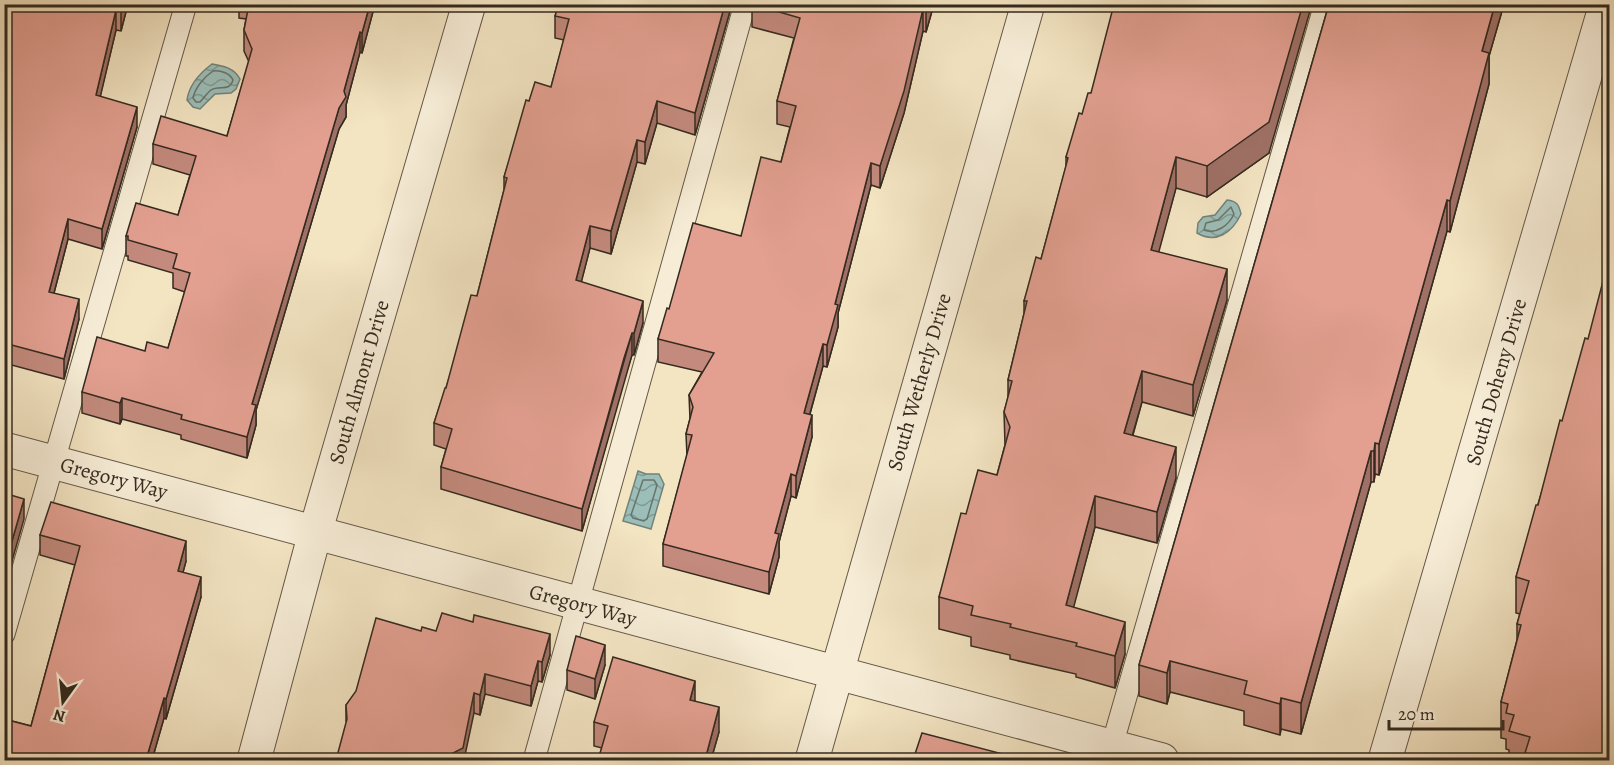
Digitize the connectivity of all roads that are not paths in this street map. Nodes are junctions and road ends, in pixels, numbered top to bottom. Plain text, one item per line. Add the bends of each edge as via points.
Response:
1 (186, 4) edge
2 (469, 4) edge
3 (745, 4) edge
4 (1028, 4) edge
5 (1325, 4) edge
6 (1606, 4) edge
7 (4, 449) edge
8 (53, 462) junction
9 (315, 533) junction
10 (576, 603) junction
11 (4, 634) edge
12 (835, 673) junction
13 (1110, 754) edge
14 (254, 760) edge
15 (534, 760) edge
16 (812, 760) edge
17 (1162, 760) edge
18 (1385, 760) edge

1 - 8 lane
2 - 9 street, South Almont Drive
3 - 10 lane
4 - 12 street, South Wetherly Drive
5 - 13 lane
6 - 18 street, South Doheny Drive
7 - 8 street, Gregory Way
8 - 9 street, Gregory Way
8 - 11 lane
9 - 10 street, Gregory Way
9 - 14 street, South Almont Drive
10 - 12 street, Gregory Way
10 - 15 lane
12 - 13 street, Gregory Way
12 - 16 street, South Wetherly Drive
13 - 17 street, Gregory Way

